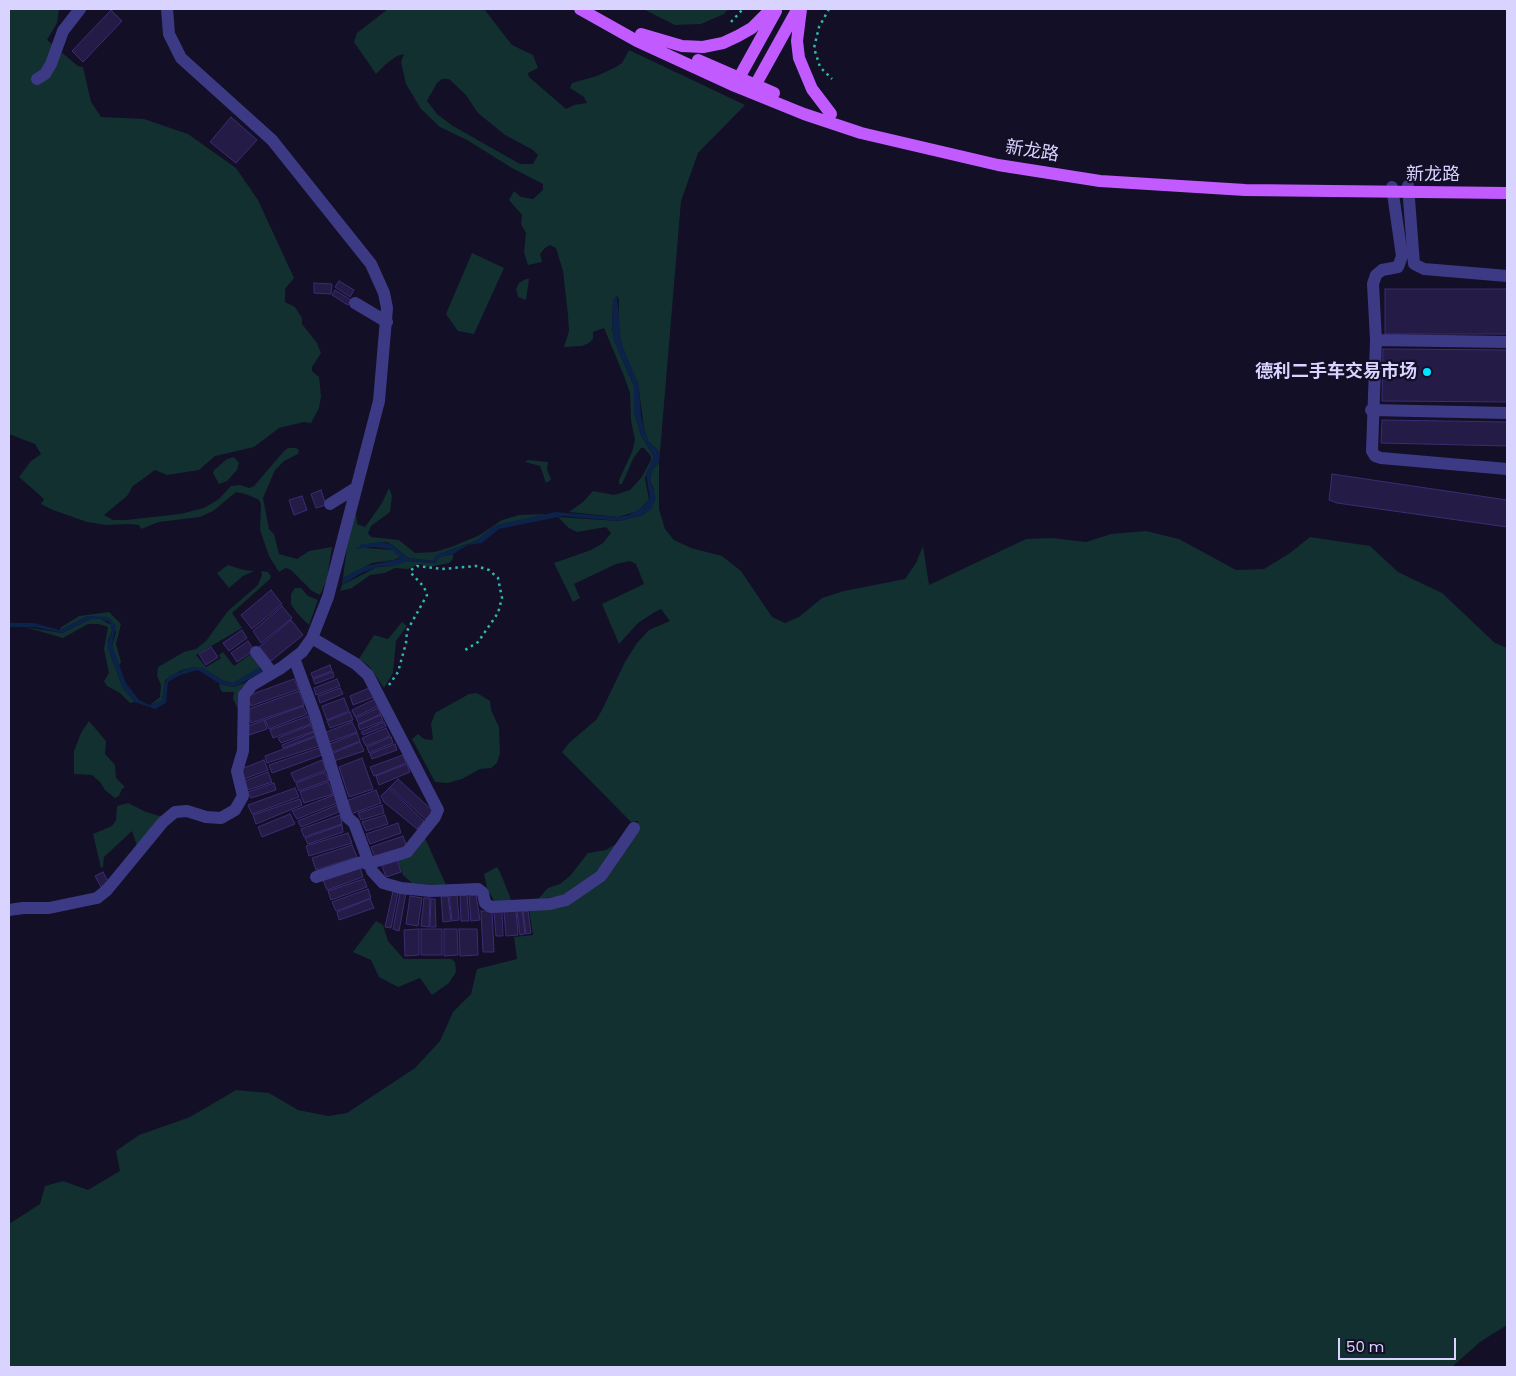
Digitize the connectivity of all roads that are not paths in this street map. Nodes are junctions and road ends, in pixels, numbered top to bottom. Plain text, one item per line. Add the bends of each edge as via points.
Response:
1 (80, 9) edge
2 (167, 9) edge
3 (580, 9) edge
4 (595, 9) edge
5 (772, 9) edge
6 (777, 9) edge
7 (799, 9) edge
8 (641, 34) junction
9 (37, 79) dead end
10 (737, 82) junction
11 (753, 89) junction
12 (831, 114) junction
13 (1507, 186) edge
14 (1393, 189) junction
15 (1408, 189) junction
16 (1507, 193) edge
17 (1507, 276) edge
18 (355, 303) dead end
19 (387, 322) junction
20 (1376, 340) junction
21 (1507, 342) edge
22 (1371, 410) junction
23 (1507, 413) edge
24 (1507, 469) edge
25 (354, 489) junction
26 (330, 504) dead end
27 (312, 638) junction
28 (256, 652) dead end
29 (294, 658) junction
30 (272, 673) junction
31 (634, 828) dead end
32 (369, 863) junction
33 (316, 877) dead end
34 (9, 910) edge

1 - 9 street via 63,31 45,74
2 - 19 street via 169,34 181,58 272,140 371,264 384,293
3 - 10 main road, 新龙路 via 637,40
4 - 8 main road, 新龙路
5 - 8 main road via 738,36 703,47 682,46
6 - 10 main road
7 - 11 main road
7 - 12 main road via 800,58 812,89
8 - 10 main road, 新龙路
10 - 11 main road, 新龙路
11 - 12 main road, 新龙路
11 - 14 main road, 新龙路 via 852,130 942,153 1100,181 1245,190
12 - 14 main road, 新龙路 via 861,126 943,148 1000,160 1103,174
13 - 15 main road, 新龙路
14 - 15 main road, 新龙路
14 - 20 street via 1402,256 1398,267 1376,274
15 - 16 main road, 新龙路
15 - 17 street via 1414,264 1424,269
18 - 19 street
19 - 25 street via 379,400
20 - 21 street
20 - 22 street
22 - 23 street
22 - 24 street via 1372,451 1375,456
25 - 26 street
25 - 27 street via 328,597
27 - 29 street
27 - 32 street via 362,668 368,675 438,810 407,852
28 - 30 street
29 - 30 street
29 - 32 street via 347,817 354,823
30 - 34 street via 252,685 244,695 243,751 237,771 243,796 235,810 221,818 187,811 174,812 97,898 49,908
31 - 32 street via 601,876 566,900 550,904 491,907 485,903 483,893 478,889 439,892 391,886 376,877
32 - 33 street via 362,862

